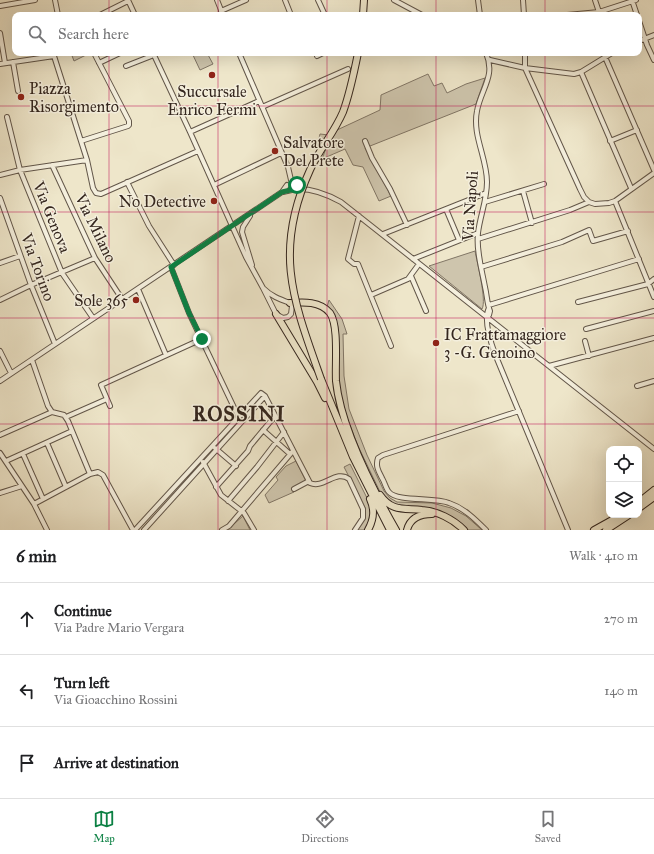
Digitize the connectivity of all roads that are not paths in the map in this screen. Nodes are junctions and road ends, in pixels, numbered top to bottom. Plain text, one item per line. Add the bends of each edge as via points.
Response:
1 (35, 0) edge
2 (55, 0) edge
3 (128, 0) edge
4 (217, 0) edge
5 (246, 0) edge
6 (285, 0) edge
7 (318, 0) edge
8 (364, 0) edge
9 (394, 0) edge
10 (478, 0) edge
11 (523, 0) edge
12 (595, 0) edge
13 (633, 0) edge
14 (0, 6) edge
15 (57, 12) edge
16 (107, 12) edge
17 (134, 12) edge
18 (222, 12) edge
19 (224, 12) edge
20 (290, 12) edge
21 (324, 12) edge
22 (362, 12) edge
23 (416, 12) edge
24 (480, 12) edge
25 (524, 12) edge
26 (600, 12) edge
27 (606, 12) edge
28 (636, 12) edge
29 (642, 30) edge
30 (0, 33) edge
31 (654, 35) edge
32 (645, 39) junction
33 (642, 40) edge
34 (44, 56) edge
35 (55, 56) edge
36 (96, 56) edge
37 (114, 56) edge
38 (149, 56) edge
39 (155, 56) edge
40 (240, 56) edge
41 (358, 56) edge
42 (488, 56) edge
43 (525, 56) edge
44 (605, 57) joint
45 (490, 60) junction
46 (654, 60) edge
47 (13, 62) junction
48 (5, 63) junction
49 (99, 63) junction
50 (0, 64) edge
51 (126, 66) dead end
52 (525, 68) junction
53 (348, 69) dead end
54 (581, 72) junction
55 (18, 91) dead end
56 (259, 101) junction
57 (262, 107) junction
58 (7, 117) dead end
59 (636, 130) junction
60 (190, 132) junction
61 (81, 141) junction
62 (365, 141) dead end
63 (610, 141) junction
64 (198, 151) junction
65 (282, 153) junction
66 (86, 160) junction
67 (52, 165) junction
68 (20, 170) junction
69 (654, 171) edge
70 (0, 175) edge
71 (291, 180) junction
72 (128, 182) junction
73 (296, 183) junction
74 (544, 184) dead end
75 (214, 185) junction
76 (287, 185) junction
77 (631, 188) junction
78 (304, 189) junction
79 (293, 190) junction
80 (523, 191) junction
81 (282, 192) junction
82 (486, 193) junction
83 (0, 198) edge
84 (587, 200) junction
85 (484, 202) junction
86 (615, 202) junction
87 (446, 209) junction
88 (253, 212) junction
89 (359, 216) junction
90 (532, 223) junction
91 (407, 225) junction
92 (232, 226) junction
93 (628, 231) junction
94 (478, 233) junction
95 (383, 234) junction
96 (478, 239) junction
97 (459, 240) junction
98 (20, 256) junction
99 (95, 258) junction
100 (413, 259) junction
101 (639, 259) junction
102 (0, 263) edge
103 (419, 264) junction
104 (172, 266) junction
105 (481, 267) junction
106 (62, 273) junction
107 (254, 273) junction
108 (411, 276) junction
109 (654, 279) edge
110 (648, 284) junction
111 (31, 285) junction
112 (263, 288) junction
113 (138, 289) junction
114 (371, 295) junction
115 (654, 296) edge
116 (122, 299) junction
117 (0, 300) edge
118 (578, 302) dead end
119 (290, 303) junction
120 (489, 307) junction
121 (426, 311) dead end
122 (654, 311) edge
123 (276, 314) junction
124 (487, 317) junction
125 (94, 318) junction
126 (586, 329) dead end
127 (654, 338) edge
128 (202, 339) junction
129 (586, 341) dead end
130 (55, 344) junction
131 (391, 346) dead end
132 (0, 351) edge
133 (166, 355) junction
134 (589, 356) junction
135 (32, 360) junction
136 (549, 366) junction
137 (12, 373) junction
138 (0, 381) edge
139 (654, 381) edge
140 (636, 386) dead end
141 (107, 399) junction
142 (110, 406) dead end
143 (519, 411) junction
144 (52, 412) junction
145 (275, 416) junction
146 (66, 417) junction
147 (240, 419) junction
148 (72, 430) junction
149 (263, 430) junction
150 (284, 432) junction
151 (343, 434) junction
152 (0, 435) edge
153 (220, 441) junction
154 (276, 442) junction
155 (47, 443) junction
156 (212, 446) junction
157 (216, 449) junction
158 (654, 449) edge
159 (0, 453) edge
160 (292, 453) junction
161 (23, 454) junction
162 (356, 456) junction
163 (200, 459) junction
164 (6, 461) junction
165 (204, 463) junction
166 (236, 466) junction
167 (90, 474) junction
168 (369, 478) junction
169 (309, 481) junction
170 (22, 486) junction
171 (66, 487) junction
172 (216, 487) junction
173 (294, 489) dead end
174 (654, 490) edge
175 (0, 493) edge
176 (654, 497) edge
177 (43, 499) junction
178 (642, 500) edge
179 (228, 501) junction
180 (34, 504) junction
181 (642, 506) edge
182 (241, 512) junction
183 (437, 513) junction
184 (616, 518) edge
185 (624, 518) edge
186 (47, 530) edge
187 (134, 530) edge
188 (144, 530) edge
189 (222, 530) edge
190 (254, 530) edge
191 (355, 530) edge
192 (368, 530) edge
193 (390, 530) edge
194 (396, 530) edge
195 (407, 530) edge
196 (464, 530) edge
197 (486, 530) edge
198 (568, 530) edge
199 (594, 530) edge
200 (606, 530) edge

1 - 14 street
2 - 15 street
3 - 16 street
3 - 17 street
4 - 18 street
5 - 19 street
6 - 20 street
7 - 21 street
8 - 22 highway
9 - 23 street
10 - 24 street
11 - 25 street
12 - 26 street
13 - 27 street
13 - 28 street
29 - 32 street
30 - 48 street
31 - 32 street
32 - 33 street
32 - 46 street
34 - 47 street
35 - 61 street
36 - 49 street
37 - 49 street
38 - 51 street
39 - 60 street
40 - 56 street
41 - 151 highway, bridge via 354,77 342,112 311,169 297,204 291,230 292,291 321,379
42 - 45 street
43 - 52 street
44 - 54 street
44 - 59 street
45 - 52 street
45 - 82 street, Via Napoli via 490,75 477,111 476,132 484,161
47 - 48 street
47 - 55 street
48 - 50 street
49 - 61 street via 129,125
52 - 54 street via 574,74
52 - 84 street
53 - 57 street
54 - 63 street
56 - 57 street
56 - 60 street
57 - 65 street
58 - 68 street, Via Genova
59 - 63 street
59 - 69 street
60 - 64 street
61 - 66 street
62 - 91 street
63 - 77 street
64 - 72 street
64 - 75 street
65 - 71 street
65 - 75 street
66 - 67 street
66 - 72 street via 96,193 101,194
67 - 68 street
67 - 99 street, Via Milano
68 - 70 street
68 - 106 street, Via Genova
69 - 77 street
71 - 73 street
71 - 76 street
72 - 104 street via 148,226
73 - 78 street
73 - 79 street via 297,186
74 - 80 street
75 - 92 street
76 - 79 street
76 - 81 street
77 - 86 street
78 - 79 street
78 - 89 street via 334,198
79 - 81 street
80 - 85 street
80 - 90 street
81 - 88 street
82 - 85 street, Via Napoli
82 - 87 street
83 - 98 street, Via Torino
84 - 86 street via 595,204
84 - 90 street via 580,206
85 - 94 street, Via Napoli
86 - 93 street
87 - 91 street
87 - 97 street
88 - 92 street
88 - 107 street via 242,232
89 - 95 street
89 - 114 street via 348,259 358,264
90 - 96 street
91 - 95 street
92 - 104 street
92 - 107 street
93 - 101 street
93 - 105 street via 593,241 589,230 562,242
94 - 96 street, Via Napoli
94 - 97 street
95 - 100 street
96 - 105 street, Via Napoli
97 - 100 street
98 - 102 street
98 - 111 street, Via Torino
99 - 106 street
99 - 116 street, Via Milano
100 - 103 street
101 - 110 street
101 - 120 street
103 - 108 street
103 - 124 street
104 - 113 street
104 - 128 street via 189,313
105 - 120 street, Via Napoli
106 - 111 street
106 - 125 street, Via Genova
107 - 112 street
108 - 114 street
108 - 121 street
109 - 110 street
110 - 115 street
110 - 118 street
111 - 117 street
111 - 130 street, Via Torino
112 - 119 street via 269,294
112 - 123 street
113 - 116 street
113 - 133 street
114 - 131 street
116 - 125 street
119 - 123 street via 292,310 288,317 279,317
119 - 162 highway via 316,304 325,308 333,319 338,393
120 - 124 street, Via Napoli via 490,314
122 - 126 street
123 - 151 highway
124 - 136 street
124 - 143 street, Via Napoli via 489,336 495,354
125 - 130 street
127 - 134 street
128 - 133 street
128 - 147 street
129 - 134 street
130 - 135 street
132 - 137 street
133 - 141 street via 101,385
134 - 136 street
135 - 137 street
135 - 144 street
136 - 158 street
137 - 138 street
139 - 140 street
141 - 142 street
141 - 146 street
143 - 197 street via 383,456 377,461 377,468 390,493 407,499 437,500 462,508
143 - 198 street, Via Napoli
144 - 146 street
144 - 152 street
145 - 147 street via 263,394
145 - 149 street
145 - 150 street
146 - 148 street
147 - 153 street
148 - 155 street
148 - 167 street
149 - 154 street
149 - 166 street
150 - 154 street
150 - 160 street
151 - 162 highway
153 - 156 street
153 - 157 street
154 - 160 street
154 - 179 street
155 - 161 street
155 - 171 street
156 - 157 street
156 - 163 street
157 - 165 street
157 - 166 street
159 - 164 street
160 - 169 street
160 - 182 street
161 - 164 street
161 - 177 street
162 - 168 highway
162 - 192 highway via 374,510
162 - 193 highway
163 - 165 street
163 - 187 street
164 - 170 street
165 - 172 street
165 - 188 street
166 - 172 street
167 - 171 street
167 - 187 street via 98,472 103,476
168 - 183 highway via 384,501 390,505
168 - 194 highway
169 - 173 street
169 - 191 street via 317,485 340,476 349,479 364,509 363,518
170 - 175 street
170 - 180 street
171 - 177 street
172 - 179 street via 220,495
174 - 178 highway
176 - 181 highway
177 - 180 street
179 - 182 street
180 - 186 street
182 - 189 street
182 - 190 street via 247,516
183 - 195 highway via 414,518
183 - 196 highway
184 - 199 highway
185 - 200 highway

